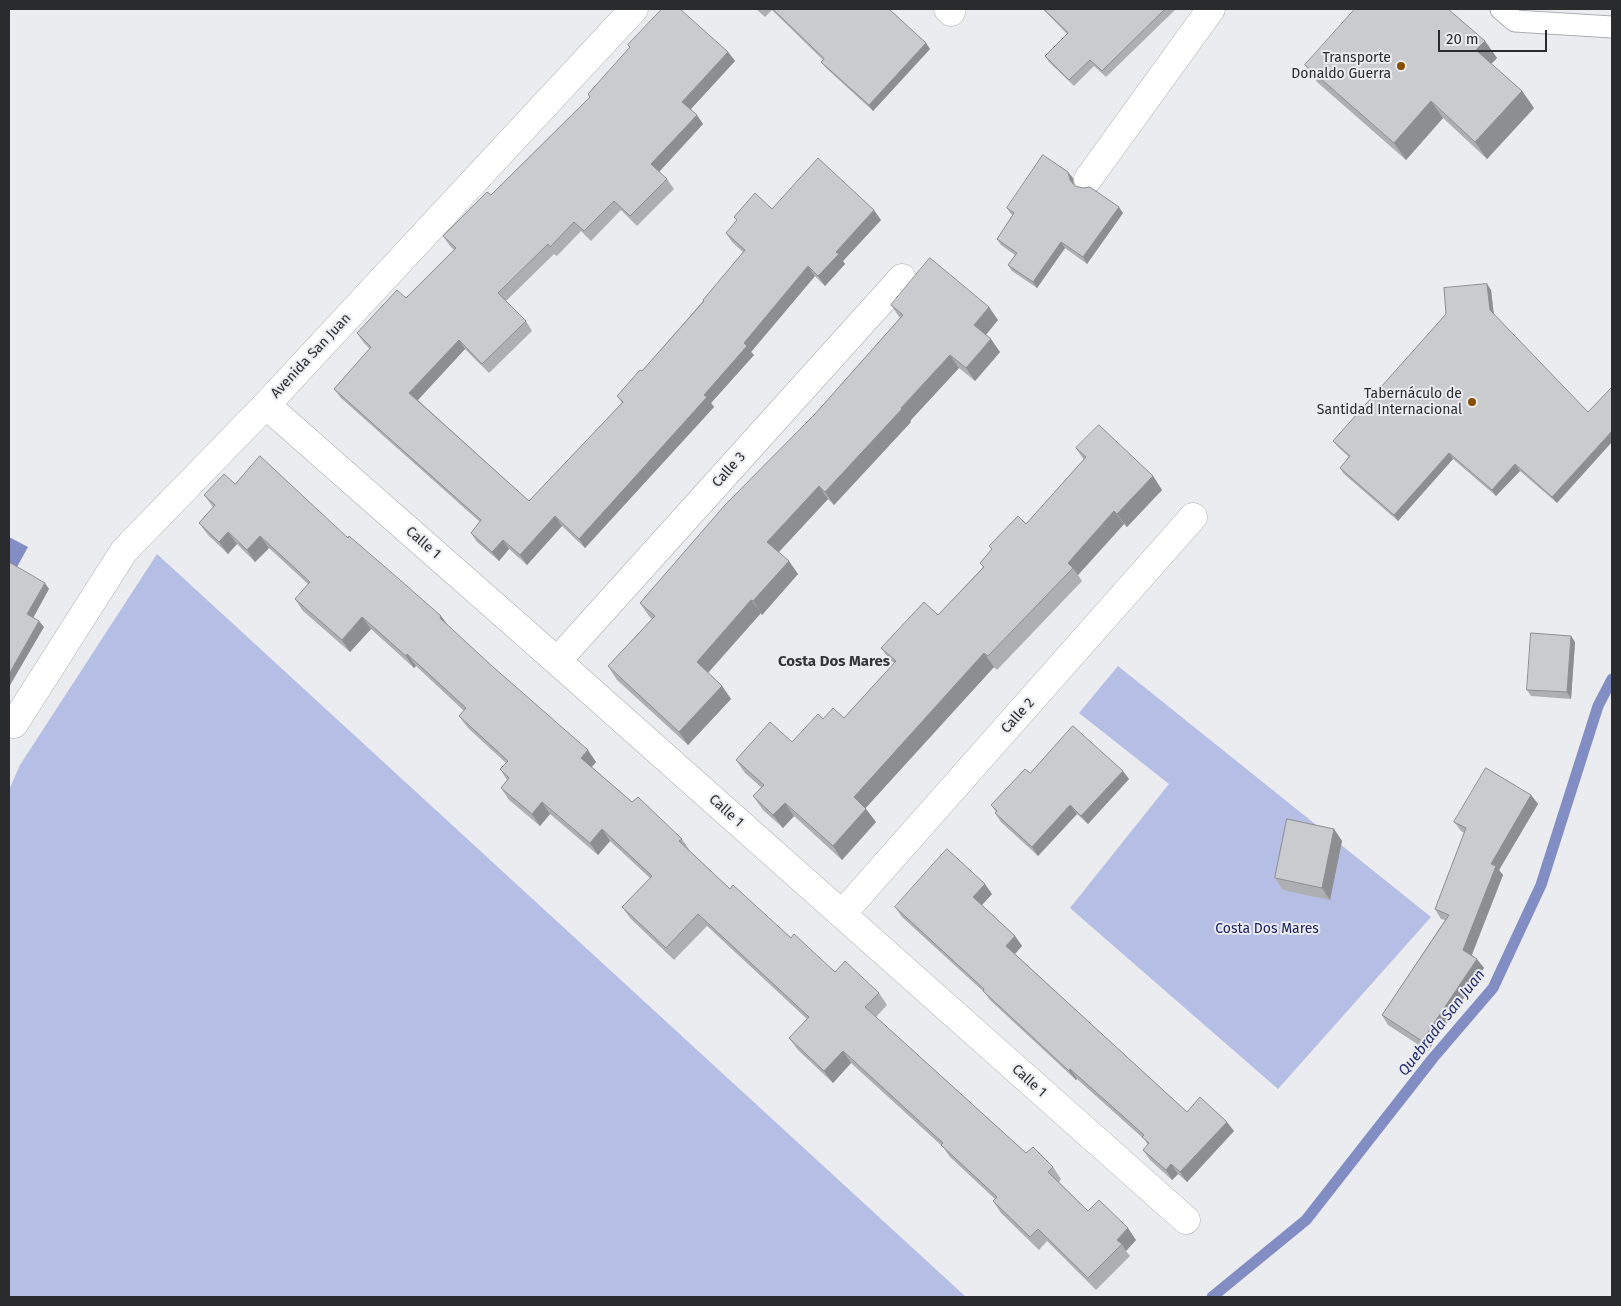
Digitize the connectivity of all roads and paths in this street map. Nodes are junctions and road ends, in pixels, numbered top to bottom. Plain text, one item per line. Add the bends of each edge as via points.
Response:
1 (634, 9) edge
2 (1211, 9) edge
3 (1501, 9) edge
4 (1612, 27) edge
5 (1088, 179) dead end
6 (902, 278) dead end
7 (266, 405) junction
8 (1193, 517) dead end
9 (557, 660) junction
10 (11, 723) edge
11 (842, 914) junction
12 (1186, 1220) dead end

1 - 7 street, Avenida San Juan
2 - 5 street
3 - 4 lane via 1515,21
6 - 9 street, Calle 3
7 - 9 street, Calle 1
7 - 10 street, Avenida San Juan via 124,551
8 - 11 street, Calle 2
9 - 11 street, Calle 1
11 - 12 street, Calle 1

